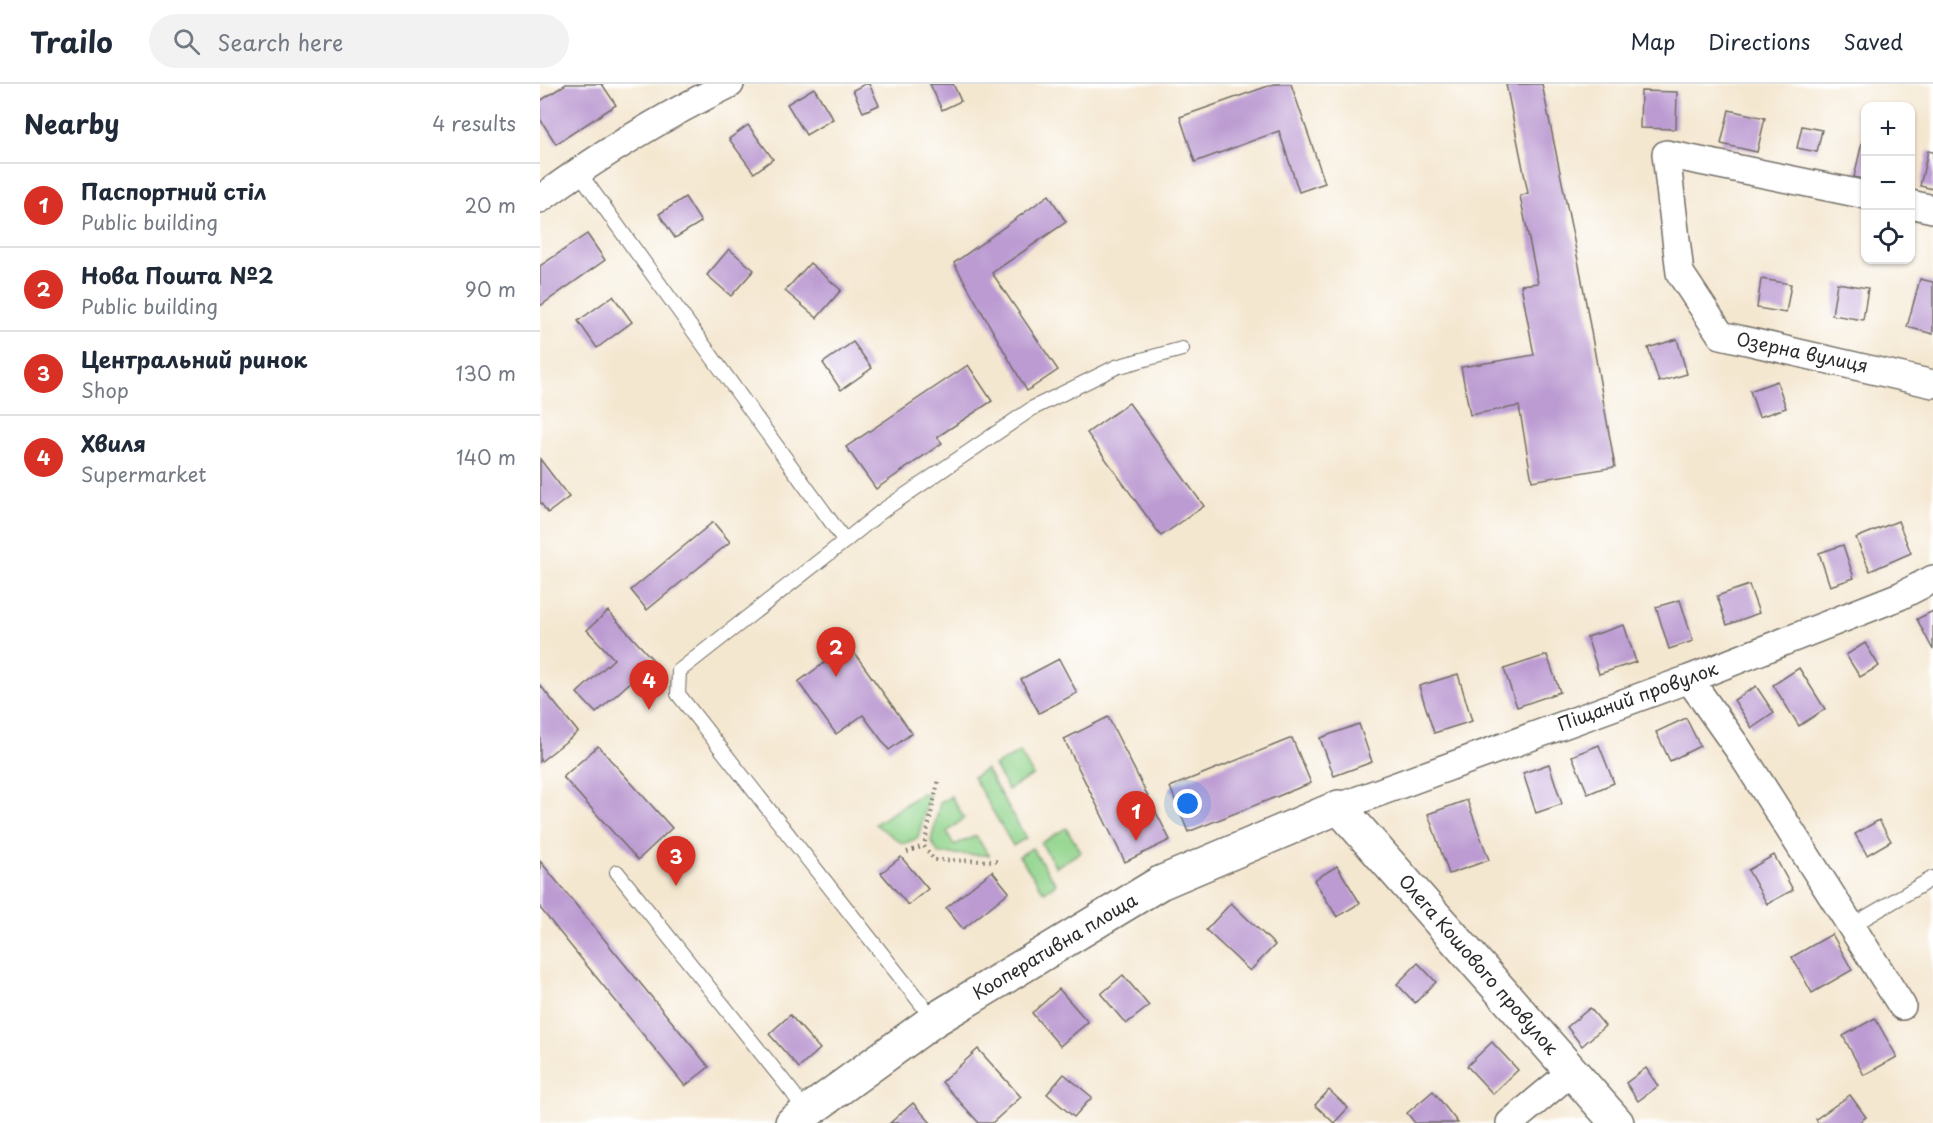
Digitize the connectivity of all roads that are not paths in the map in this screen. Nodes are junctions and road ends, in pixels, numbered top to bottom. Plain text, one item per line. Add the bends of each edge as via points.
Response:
1 (730, 84) edge
2 (578, 171) junction
3 (1861, 194) edge
4 (540, 199) edge
5 (1915, 205) edge
6 (1933, 209) edge
7 (1182, 349) dead end
8 (1933, 384) edge
9 (845, 541) junction
10 (1933, 579) edge
11 (1689, 679) junction
12 (1339, 807) junction
13 (617, 872) dead end
14 (1933, 878) edge
15 (1851, 926) junction
16 (1902, 1006) dead end
17 (934, 1020) junction
18 (1571, 1072) junction
19 (799, 1118) edge
20 (1510, 1123) edge
21 (1617, 1123) edge

1 - 2 street via 686,105
2 - 4 street
2 - 9 lane
3 - 8 street, Озерна вулиця via 1666,154 1680,273 1721,335
5 - 6 street
7 - 9 lane via 1116,367 1033,408 882,511
9 - 17 lane via 679,671 678,694
10 - 11 street, Піщаний провулок via 1900,596
11 - 12 street, Піщаний провулок
11 - 15 street
12 - 17 street, Кооперативна площа via 1160,883
12 - 18 street, Олега Кошового провулок
13 - 19 lane via 793,1093
14 - 15 lane
15 - 16 street
17 - 19 street, Кооперативна площа
18 - 20 street
18 - 21 street, Олега Кошового провулок

